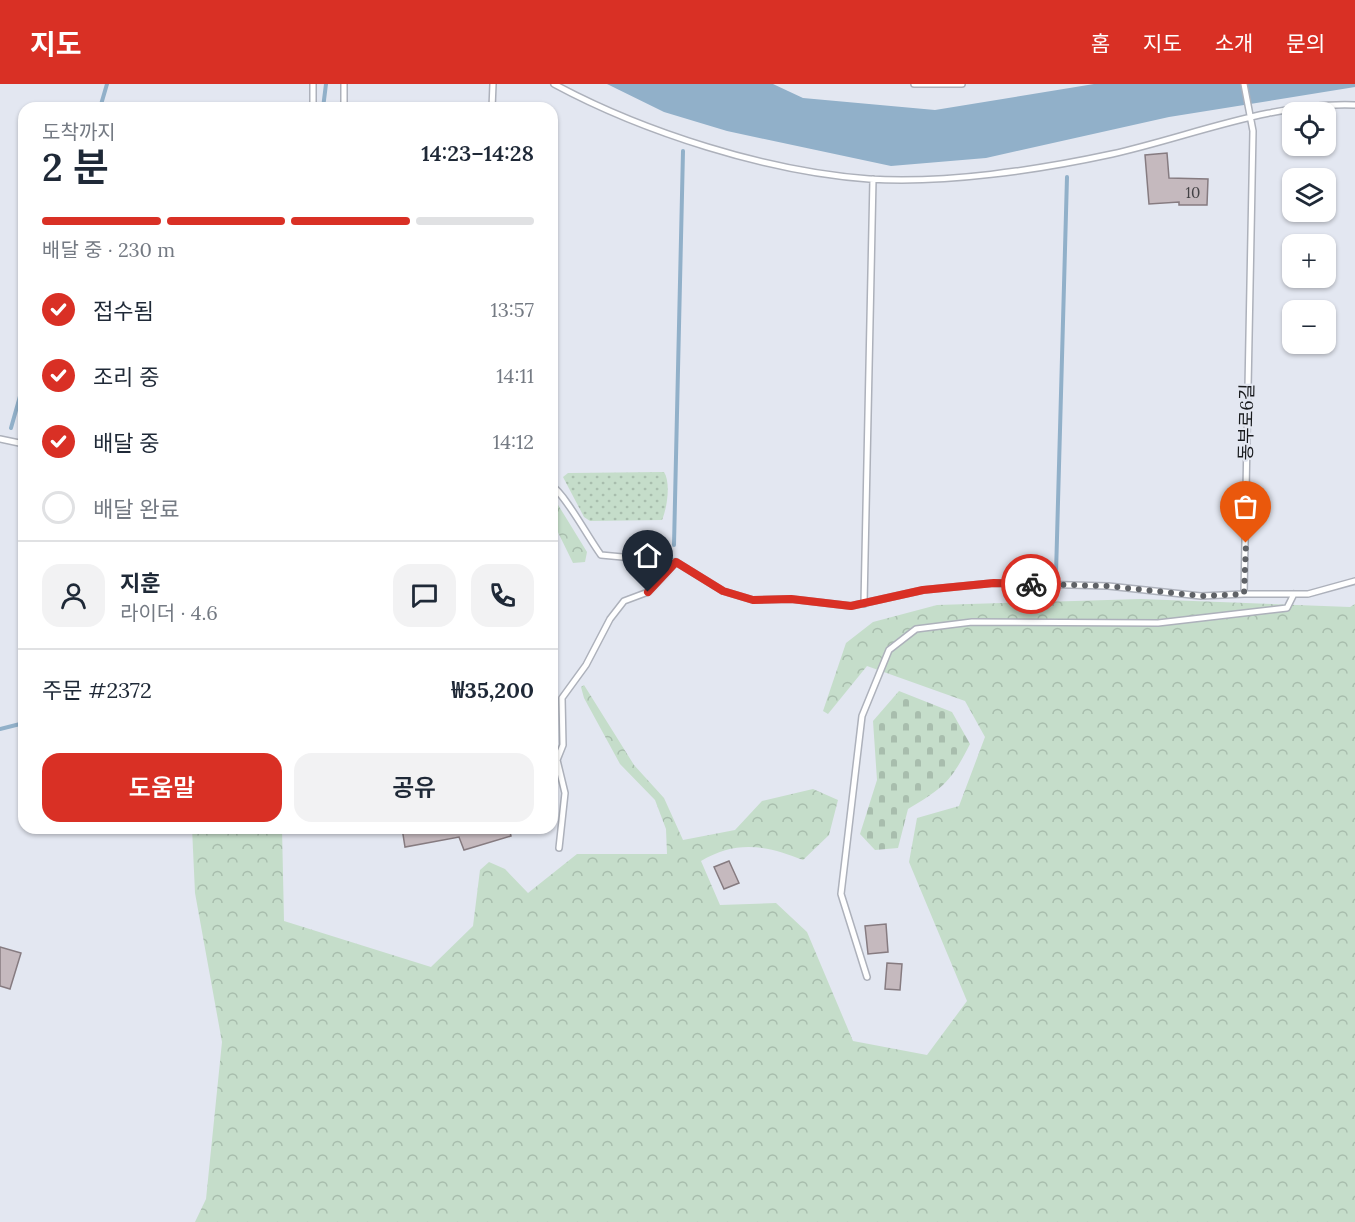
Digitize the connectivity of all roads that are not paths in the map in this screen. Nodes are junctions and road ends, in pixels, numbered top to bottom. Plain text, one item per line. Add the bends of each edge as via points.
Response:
1 (313, 84) edge
2 (344, 84) edge
3 (493, 84) edge
4 (554, 84) edge
5 (914, 84) edge
6 (962, 84) edge
7 (1244, 84) edge
8 (313, 102) edge
9 (344, 102) edge
10 (492, 102) edge
11 (1355, 105) edge
12 (1251, 116) junction
13 (873, 179) junction
14 (0, 439) edge
15 (18, 443) edge
16 (558, 489) edge
17 (676, 562) junction
18 (1355, 581) edge
19 (1244, 594) junction
20 (1294, 594) junction
21 (864, 604) junction
22 (558, 758) edge
23 (558, 764) edge
24 (559, 848) dead end
25 (867, 977) dead end

1 - 8 lane
2 - 9 lane
3 - 10 lane
4 - 13 lane via 698,144 787,166
5 - 6 lane
7 - 12 lane, 동부로6길
11 - 12 lane
12 - 13 lane via 1113,154 1066,162 954,177
12 - 19 lane, 동부로6길
13 - 21 lane
14 - 15 lane
16 - 17 lane via 601,555
17 - 21 lane via 723,591 753,600
17 - 22 lane via 648,592 624,601 562,698 563,745
18 - 20 lane
19 - 20 lane
19 - 21 lane via 1201,596 1108,586 994,583 923,590
20 - 25 lane via 1287,608 1158,623 972,622 916,629 889,650 862,716 841,894
23 - 24 lane via 565,793

